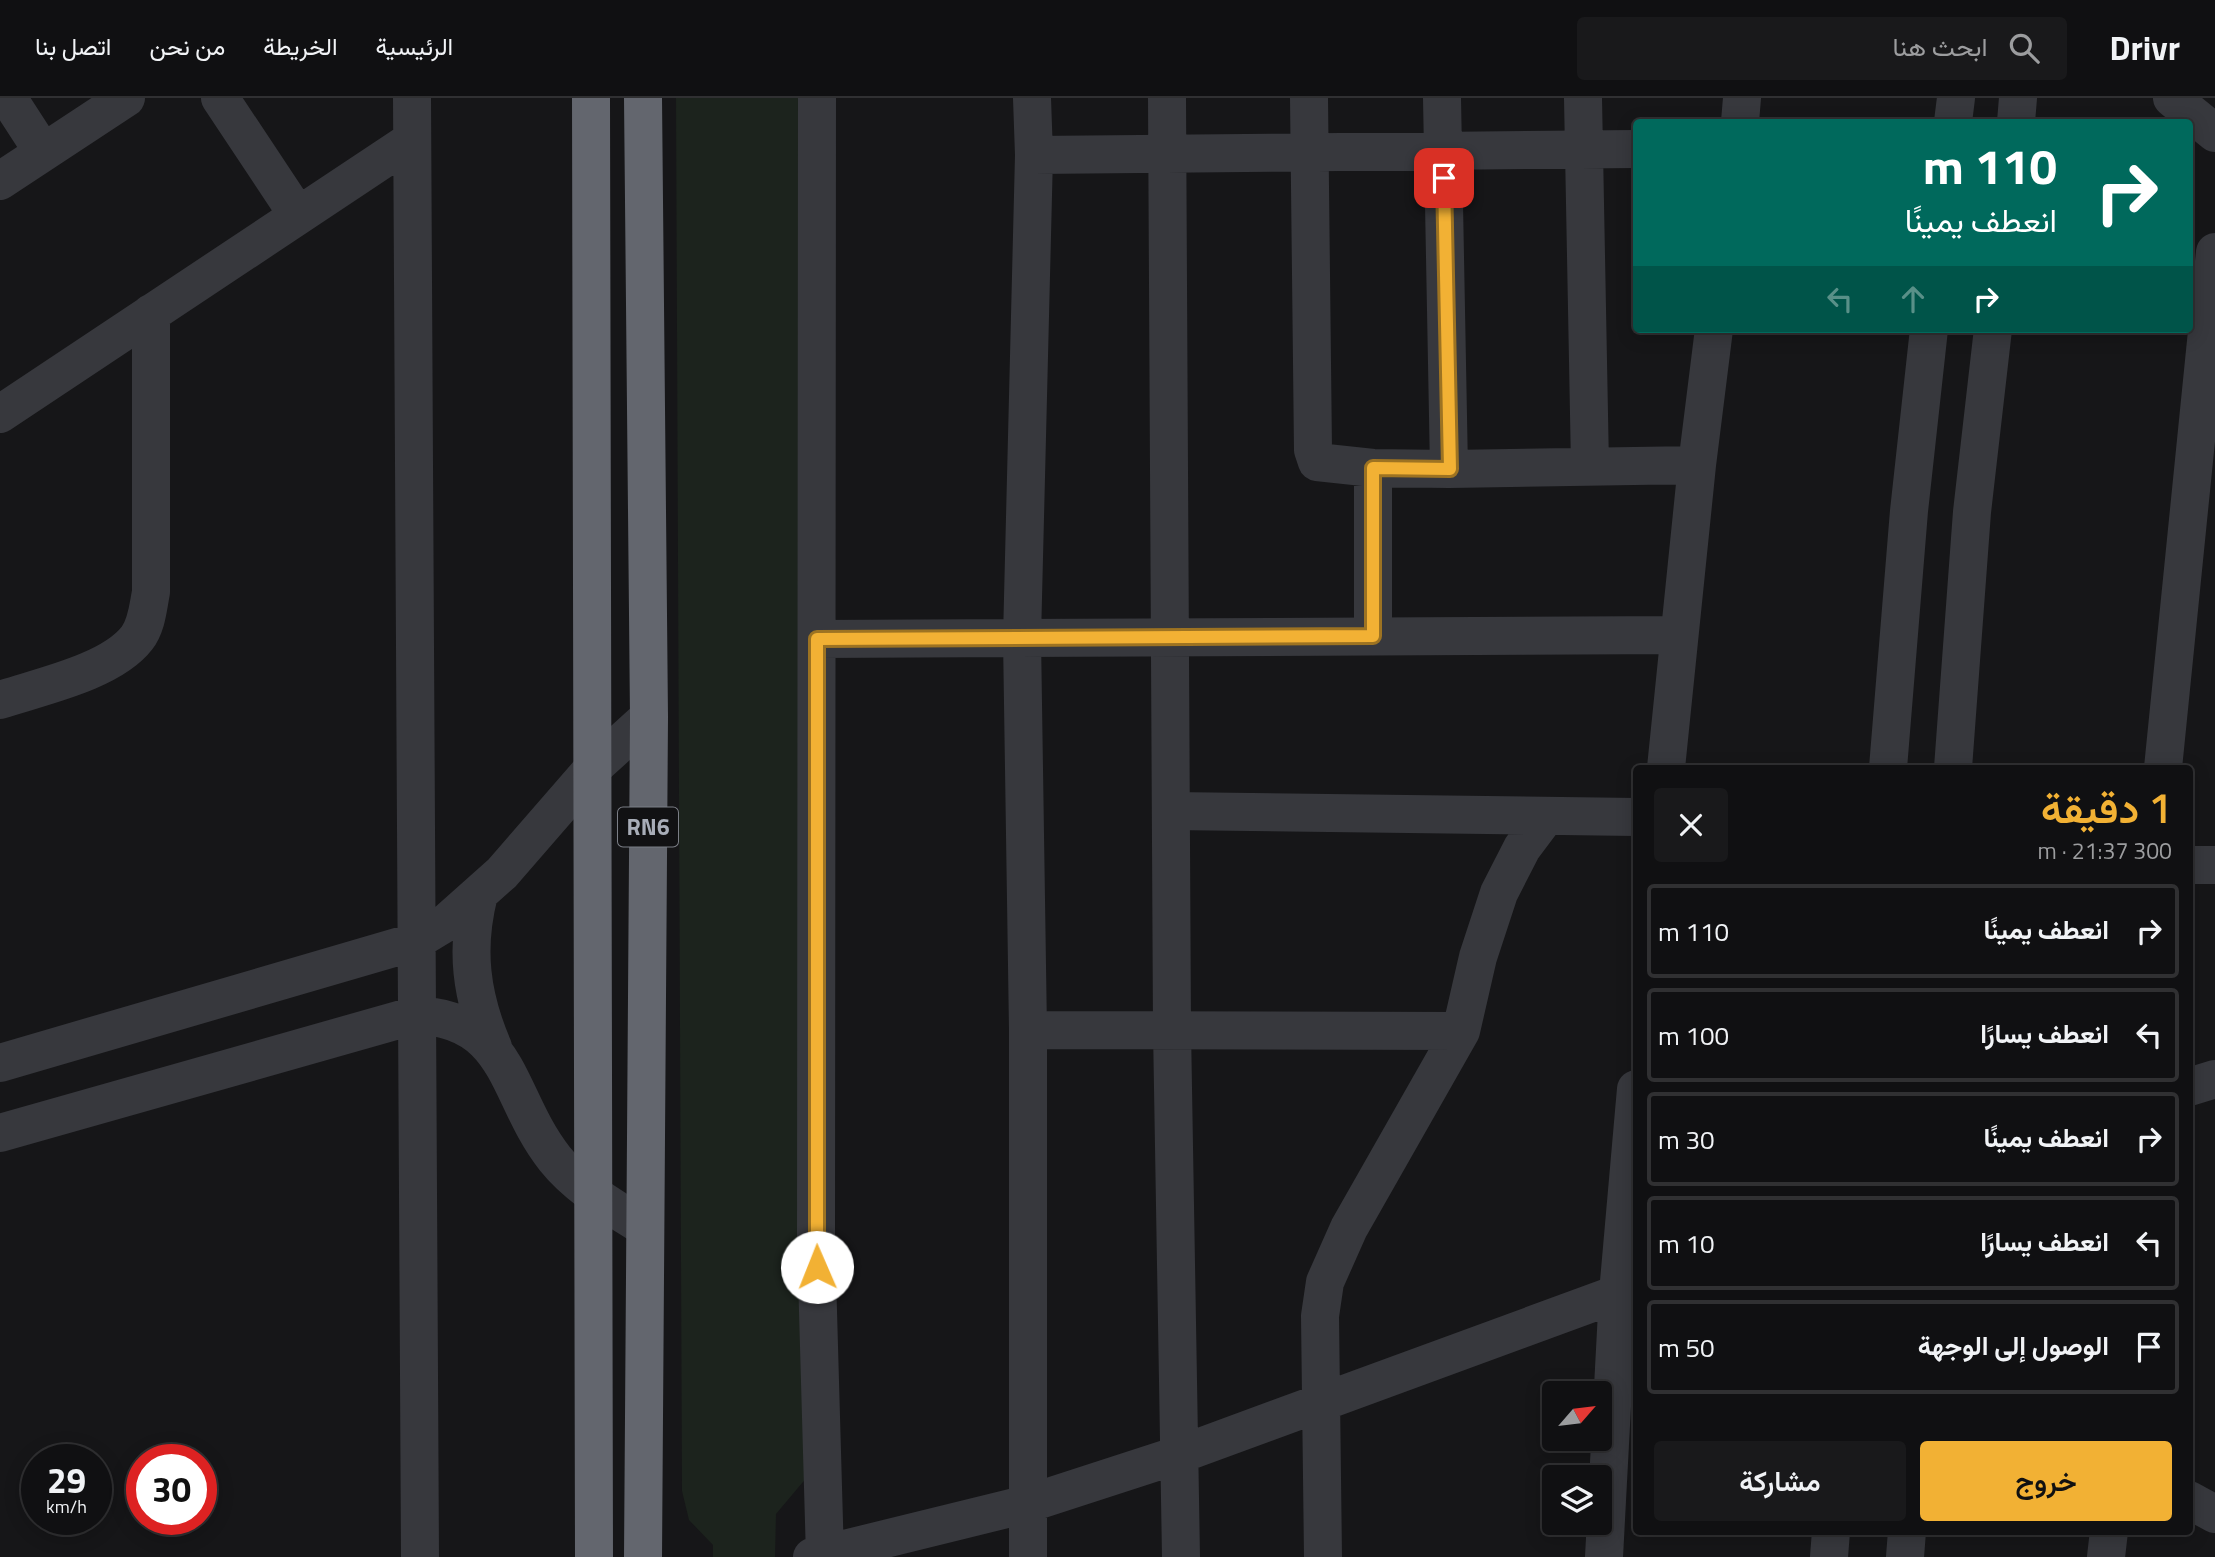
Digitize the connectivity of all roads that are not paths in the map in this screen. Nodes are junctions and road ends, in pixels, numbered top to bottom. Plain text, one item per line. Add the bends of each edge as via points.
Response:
1 (8, 98) edge
2 (126, 98) edge
3 (220, 98) edge
4 (412, 98) edge
5 (591, 98) edge
6 (643, 98) edge
7 (817, 98) edge
8 (1032, 98) edge
9 (1167, 98) edge
10 (1309, 98) edge
11 (1442, 98) edge
12 (1583, 98) edge
13 (1742, 98) edge
14 (1956, 98) edge
15 (2018, 98) edge
16 (2172, 98) edge
17 (1740, 119) edge
18 (1953, 119) edge
19 (2015, 119) edge
20 (2215, 133) edge
21 (412, 140) junction
22 (1633, 149) edge
23 (1583, 150) junction
24 (1444, 151) junction
25 (43, 152) junction
26 (1310, 152) junction
27 (1167, 154) junction
28 (1034, 155) junction
29 (0, 181) edge
30 (297, 214) junction
31 (2215, 252) edge
32 (150, 313) junction
33 (1714, 333) edge
34 (1929, 333) edge
35 (1993, 333) edge
36 (0, 414) edge
37 (1697, 465) junction
38 (1590, 466) junction
39 (1373, 468) junction
40 (1450, 469) junction
41 (1679, 635) junction
42 (1373, 636) junction
43 (1170, 637) junction
44 (1022, 638) junction
45 (817, 639) junction
46 (0, 700) edge
47 (649, 717) junction
48 (1666, 765) edge
49 (1888, 765) edge
50 (1953, 765) edge
51 (2163, 765) edge
52 (594, 767) junction
53 (1171, 811) junction
54 (1546, 816) junction
55 (1633, 817) edge
56 (2193, 864) edge
57 (2215, 864) edge
58 (479, 894) junction
59 (414, 942) junction
60 (416, 1015) junction
61 (1172, 1029) junction
62 (1028, 1030) junction
63 (1461, 1031) junction
64 (493, 1047) junction
65 (0, 1062) edge
66 (2215, 1079) edge
67 (2193, 1086) edge
68 (0, 1133) edge
69 (1633, 1156) edge
70 (593, 1195) junction
71 (645, 1227) junction
72 (1627, 1290) edge
73 (1323, 1401) junction
74 (1181, 1454) junction
75 (2193, 1502) edge
76 (1027, 1504) junction
77 (2215, 1514) edge
78 (1831, 1535) edge
79 (1907, 1535) edge
80 (2109, 1535) edge
81 (821, 1556) edge
82 (420, 1557) edge
83 (594, 1557) edge
84 (643, 1557) edge
85 (1028, 1557) edge
86 (1181, 1557) edge
87 (1323, 1557) edge
88 (1604, 1557) edge
89 (1829, 1557) edge
90 (1905, 1557) edge
91 (2106, 1557) edge

1 - 25 street
2 - 25 street
3 - 30 street
4 - 21 street
5 - 52 highway, RN6
6 - 47 highway, RN6
7 - 45 street
8 - 28 street
9 - 27 street
10 - 26 street
11 - 24 street
12 - 23 street
13 - 17 street
14 - 18 street
15 - 19 street
16 - 20 street
21 - 30 street
21 - 59 street
22 - 23 street
23 - 24 street
23 - 38 street
24 - 26 street
24 - 40 street
25 - 29 street
26 - 27 street
26 - 39 street via 1312,450 1322,465
27 - 28 street
27 - 43 street
28 - 44 street
30 - 32 street
31 - 51 street
32 - 36 street
32 - 46 street via 151,592 146,619 137,639 113,658
33 - 37 street
34 - 49 street
35 - 50 street via 1972,512
37 - 38 street
37 - 41 street
38 - 40 street
39 - 40 street
39 - 42 street
41 - 42 street
41 - 48 street
42 - 43 street
43 - 44 street
43 - 53 street
44 - 45 street
44 - 62 street
45 - 81 street via 816,1241
47 - 52 street
47 - 71 highway, RN6
52 - 58 street
52 - 70 highway, RN6
53 - 54 street
53 - 61 street
54 - 55 street
54 - 63 street via 1522,848 1499,893
56 - 57 street
58 - 59 street via 447,922
58 - 64 street via 470,964 474,992
59 - 60 street
59 - 65 street
60 - 64 street via 444,1016 471,1028
60 - 68 street
60 - 82 street
61 - 62 street
61 - 63 street
61 - 74 street
62 - 76 street
63 - 73 street via 1349,1228 1325,1282 1320,1316
64 - 70 street via 528,1119 556,1160
66 - 67 street
69 - 72 street
70 - 71 street
70 - 83 highway, RN6
71 - 84 highway, RN6
72 - 73 street
72 - 88 street
73 - 74 street
73 - 87 street
74 - 76 street
74 - 86 street
75 - 77 street
76 - 81 street
76 - 85 street
78 - 89 street
79 - 90 street
80 - 91 street

